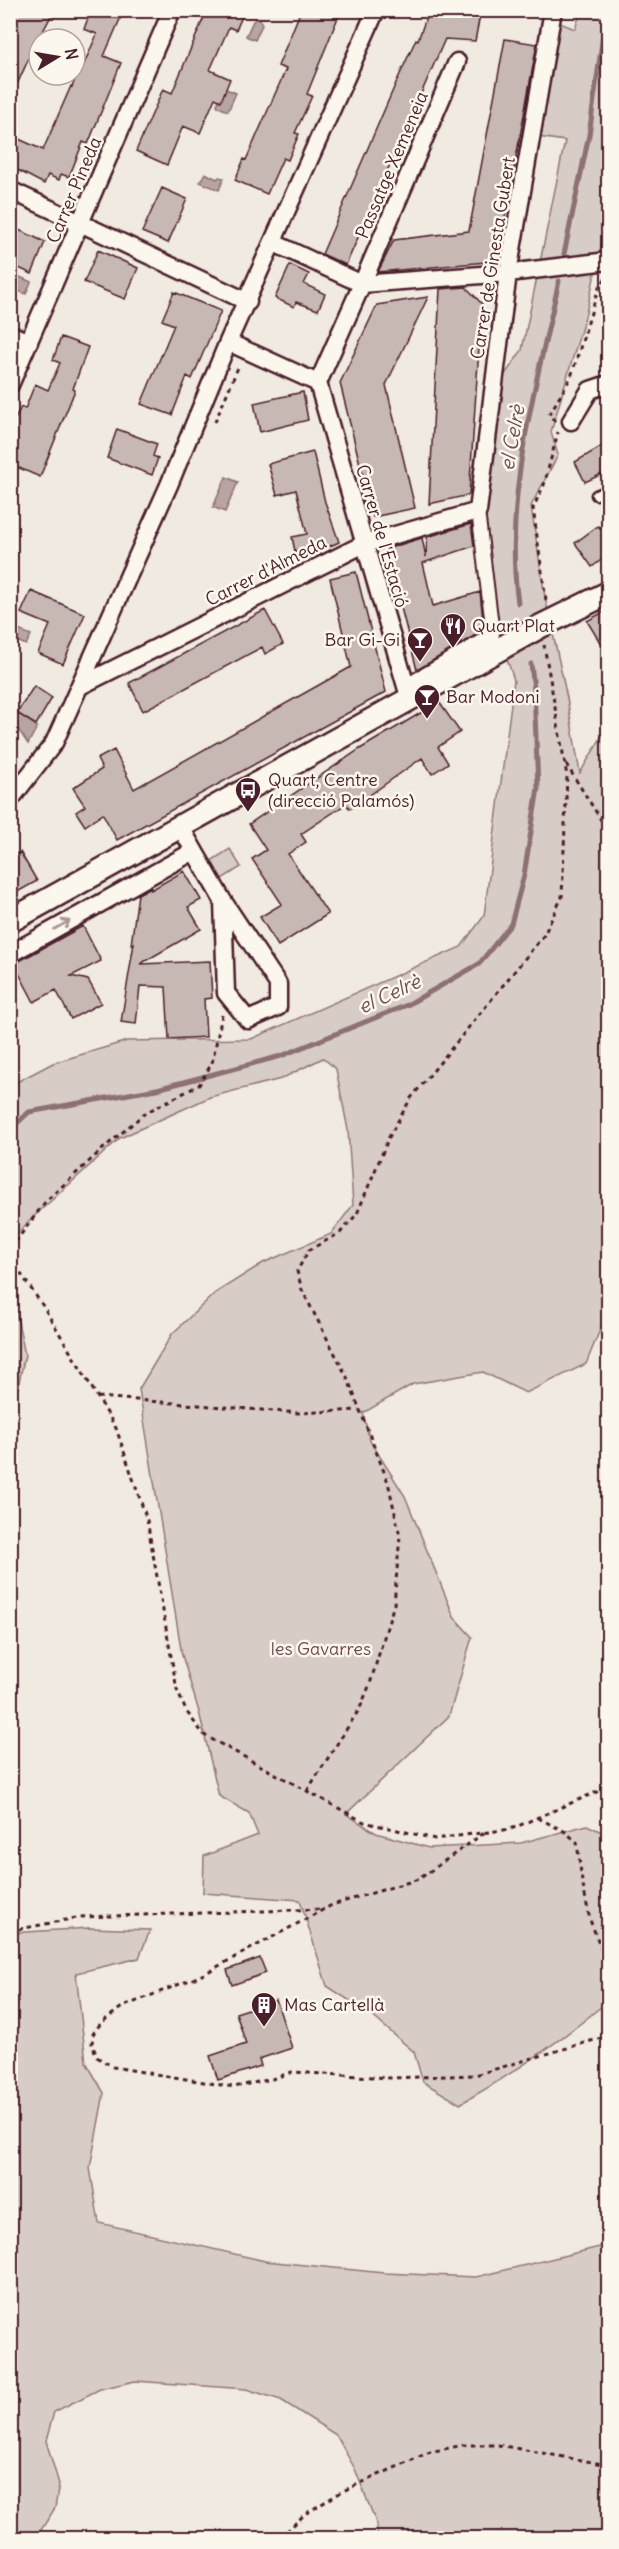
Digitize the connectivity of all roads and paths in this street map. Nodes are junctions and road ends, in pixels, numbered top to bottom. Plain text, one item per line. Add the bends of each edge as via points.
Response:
1 (172, 10) edge
2 (376, 10) edge
3 (553, 10) edge
4 (457, 62) dead end
5 (10, 190) edge
6 (81, 222) junction
7 (274, 243) junction
8 (609, 261) edge
9 (508, 273) junction
10 (609, 275) edge
11 (362, 284) junction
12 (248, 302) junction
13 (10, 334) edge
14 (29, 342) junction
15 (228, 342) junction
16 (318, 383) junction
17 (609, 384) edge
18 (10, 385) edge
19 (571, 421) dead end
20 (609, 490) edge
21 (596, 495) dead end
22 (478, 511) junction
23 (364, 544) junction
24 (609, 593) edge
25 (541, 626) junction
26 (80, 686) junction
27 (407, 693) junction
28 (565, 763) junction
29 (10, 800) edge
30 (180, 826) junction
31 (609, 831) edge
32 (195, 851) junction
33 (223, 900) junction
34 (10, 921) edge
35 (10, 954) edge
36 (226, 993) junction
37 (10, 1249) edge
38 (10, 1258) edge
39 (98, 1397) junction
40 (359, 1410) junction
41 (609, 1787) edge
42 (307, 1791) junction
43 (537, 1818) junction
44 (484, 1833) junction
45 (326, 1909) junction
46 (10, 1931) edge
47 (609, 1966) edge
48 (609, 1995) edge
49 (609, 2006) edge
50 (609, 2036) edge
51 (609, 2465) edge
52 (280, 2538) edge

1 - 6 street, Carrer Pineda
2 - 7 street
3 - 9 street, Carrer de Ginesta Gubert
4 - 11 street, Passatge Xemeneia
5 - 6 street
6 - 12 street
6 - 14 street, Carrer Pineda
7 - 11 street
7 - 12 street
8 - 9 street
9 - 11 street
9 - 22 street, Carrer de Ginesta Gubert
10 - 25 path via 599,287 571,377 549,415 559,425 547,474 533,508 547,598
11 - 16 street, Passatge Xemeneia
12 - 15 street
13 - 14 street
14 - 18 street, Carrer Pineda
15 - 16 street
15 - 26 street
16 - 23 street, Carrer de l'Estació
17 - 19 street via 590,390
20 - 21 lane
22 - 23 street, Carrer d'Almeda
22 - 27 street via 493,634
23 - 26 street, Carrer d'Almeda
23 - 27 street, Carrer de l'Estació
24 - 25 main road
25 - 27 main road
25 - 28 path
26 - 29 street via 54,743
27 - 30 main road
28 - 31 path
28 - 40 path via 562,897 544,935 411,1098 389,1137 357,1214 340,1233 309,1250 297,1271 302,1290 347,1377
30 - 32 street
30 - 34 main road
32 - 33 street
35 -> 32 street
33 - 36 street
33 - 36 street via 278,984 278,1007 248,1020
36 - 37 path via 212,1063 199,1085 145,1113 105,1147 46,1201
38 - 39 path
39 - 40 path via 299,1413
39 - 42 path via 116,1428 147,1520 177,1690 186,1711 204,1735
40 - 42 path via 388,1482 400,1536 394,1604 360,1708
41 - 43 path
42 - 44 path via 364,1822 435,1839
43 - 44 path via 511,1829
43 - 47 path via 577,1842 590,1920
44 - 45 path via 419,1879
45 - 46 path via 81,1917
45 - 50 path via 200,1976 122,2007 93,2034 92,2044 98,2057 113,2067 234,2087 292,2072 390,2078 475,2075
48 - 49 path
51 - 52 path via 498,2445 464,2445 430,2452 343,2491 305,2514

